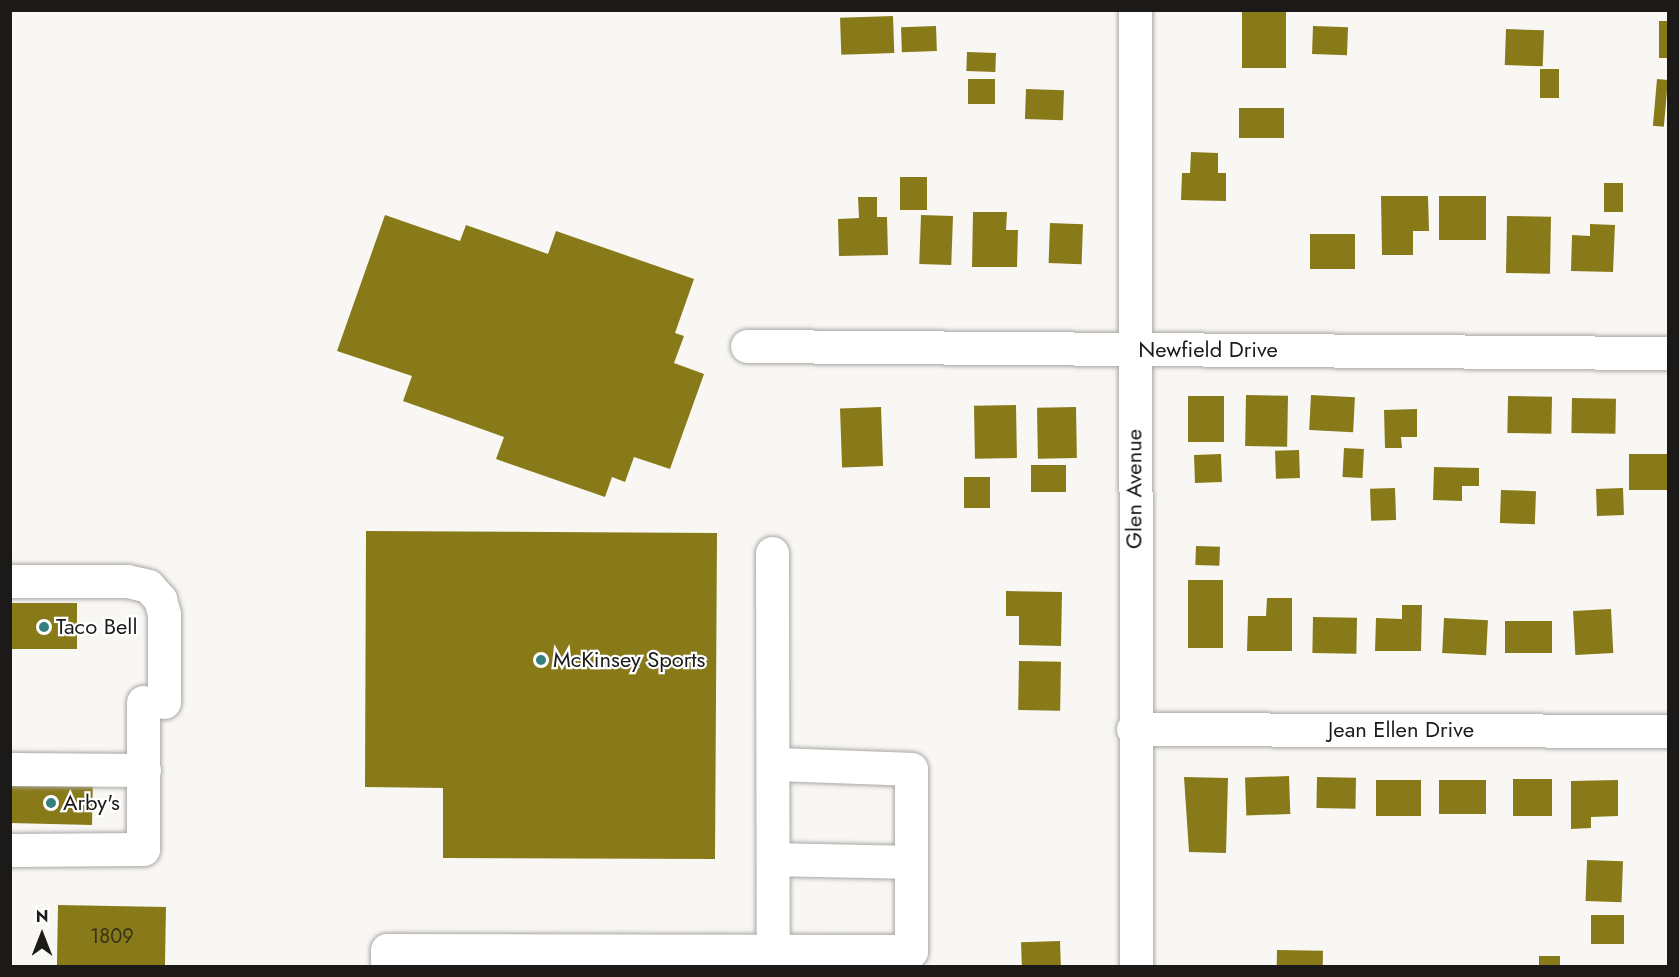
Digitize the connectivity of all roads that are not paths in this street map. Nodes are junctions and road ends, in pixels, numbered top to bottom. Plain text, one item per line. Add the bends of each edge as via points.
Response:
1 (1135, 10) edge
2 (747, 346) dead end
3 (1134, 350) junction
4 (1668, 353) edge
5 (772, 554) dead end
6 (10, 581) edge
7 (1133, 729) junction
8 (1668, 731) edge
9 (773, 764) junction
10 (10, 769) edge
11 (144, 770) junction
12 (10, 850) edge
13 (773, 859) junction
14 (911, 862) junction
15 (774, 951) junction
16 (555, 958) edge
17 (879, 959) edge
18 (387, 966) edge
19 (1136, 966) edge

1 - 3 street, Glen Avenue
2 - 3 street, Newfield Drive
3 - 4 street, Newfield Drive
3 - 7 street, Glen Avenue
5 - 9 street
6 - 11 street via 127,581 148,586 160,599 164,614
7 - 8 street, Jean Ellen Drive
7 - 19 street, Glen Avenue
9 - 13 street
9 - 14 street via 911,769
10 - 11 street
11 - 12 street via 143,849
13 - 14 street
13 - 15 street
14 - 17 street via 911,951
15 - 16 street
15 - 17 street
16 - 18 street via 387,950

